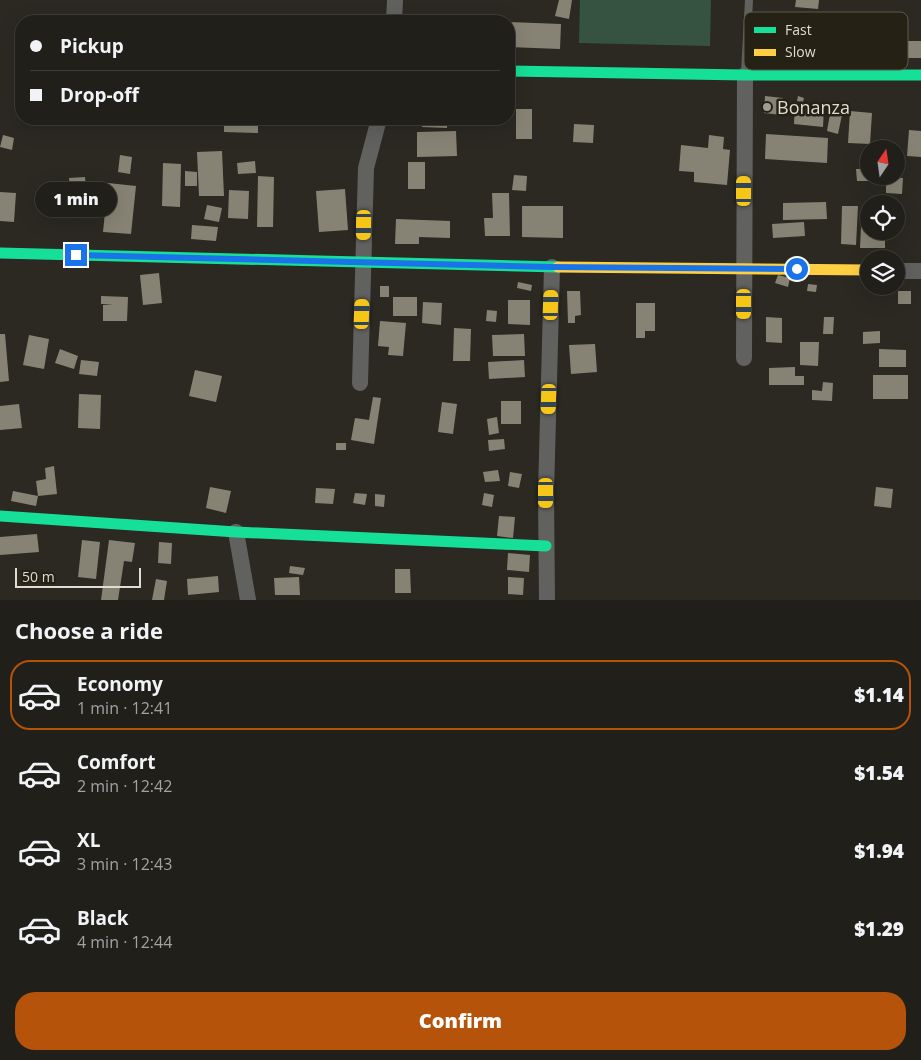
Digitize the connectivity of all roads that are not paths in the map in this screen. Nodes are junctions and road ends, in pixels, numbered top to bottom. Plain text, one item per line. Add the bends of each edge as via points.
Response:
1 (395, 0) edge
2 (394, 15) edge
3 (745, 70) edge
4 (515, 71) edge
5 (745, 75) junction
6 (921, 75) edge
7 (377, 125) edge
8 (0, 253) edge
9 (364, 262) junction
10 (552, 267) junction
11 (744, 269) junction
12 (860, 270) edge
13 (905, 271) edge
14 (921, 271) edge
15 (744, 358) dead end
16 (360, 383) dead end
17 (0, 516) edge
18 (236, 532) junction
19 (546, 546) junction
20 (248, 600) edge
21 (547, 600) edge

1 - 2 street
3 - 5 lane
4 - 5 street
5 - 6 street
5 - 11 street
7 - 9 street via 366,168
8 - 9 street
9 - 10 street
9 - 16 street
10 - 11 street
10 - 19 street
11 - 12 street
11 - 15 street
13 - 14 street
17 - 18 street
18 - 19 street
18 - 20 street
19 - 21 street

